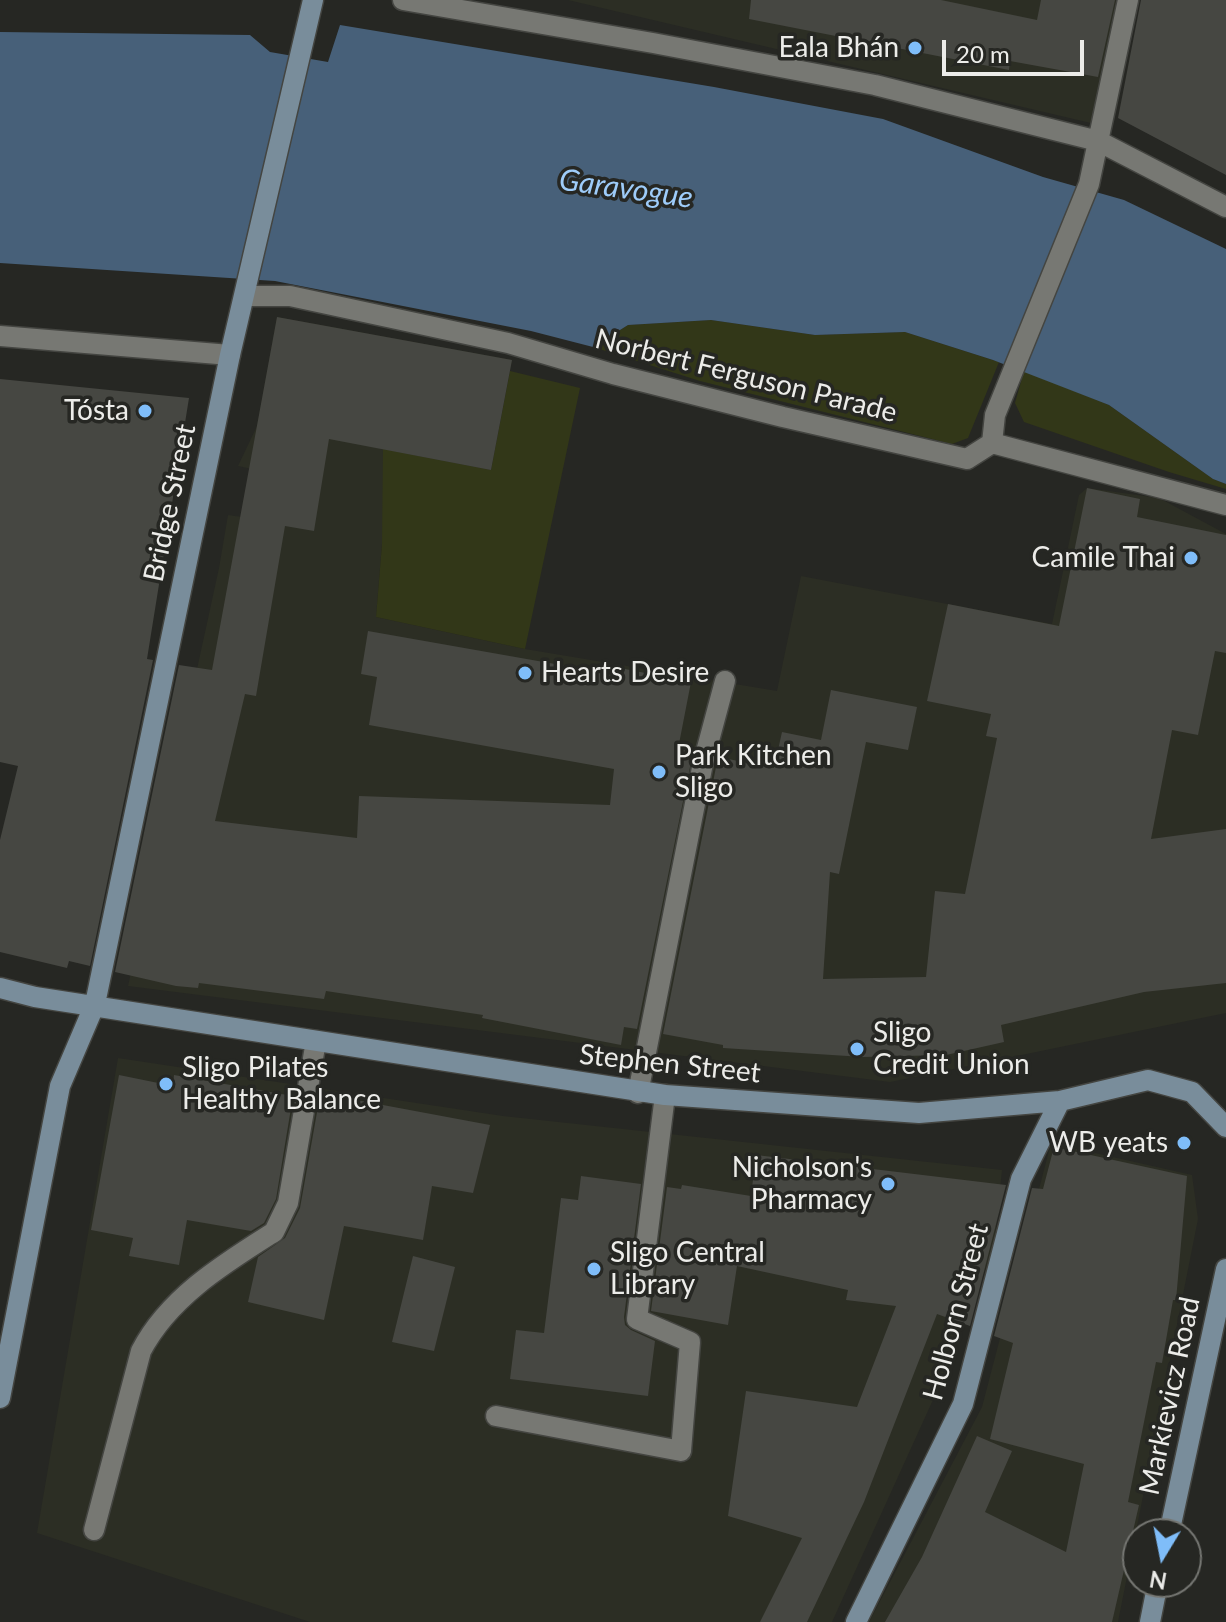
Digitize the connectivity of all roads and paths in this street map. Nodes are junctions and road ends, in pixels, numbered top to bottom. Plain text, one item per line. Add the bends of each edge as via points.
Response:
1 (403, 0) edge
2 (1128, 0) edge
3 (310, 7) edge
4 (1098, 141) junction
5 (1226, 207) edge
6 (245, 292) junction
7 (0, 336) edge
8 (230, 355) junction
9 (992, 443) junction
10 (1226, 505) edge
11 (725, 681) dead end
12 (0, 988) edge
13 (95, 1004) junction
14 (316, 1041) junction
15 (638, 1093) junction
16 (665, 1095) junction
17 (1060, 1101) junction
18 (1226, 1127) edge
19 (1226, 1269) edge
20 (0, 1398) edge
21 (496, 1416) dead end
22 (1172, 1518) edge
23 (94, 1530) dead end
24 (1155, 1598) edge
25 (856, 1622) edge
26 (1150, 1622) edge

1 - 4 street via 875,85
2 - 4 street
3 - 6 street, Bridge Street
4 - 5 street
4 - 9 street via 1089,184 995,415
6 - 8 street, Bridge Street
6 - 9 street, Norbert Ferguson Parade via 290,296 508,343 783,417 967,459
7 - 8 street
8 - 13 street, Bridge Street
9 - 10 street
11 - 15 street via 703,763
12 - 13 street, Stephen Street
13 - 14 street, Stephen Street
13 - 20 street, Bridge Street via 60,1086
14 - 15 street, Stephen Street
14 - 23 street via 280,1223 221,1265 153,1326 141,1351
15 - 16 street, Stephen Street
16 - 17 street, Stephen Street via 919,1113
16 - 21 street via 637,1319 690,1342 681,1451
17 - 18 street, Stephen Street via 1148,1080 1192,1092
17 - 25 street, Holborn Street via 1021,1179 963,1404
19 - 22 street, Markievicz Road
24 - 26 street

